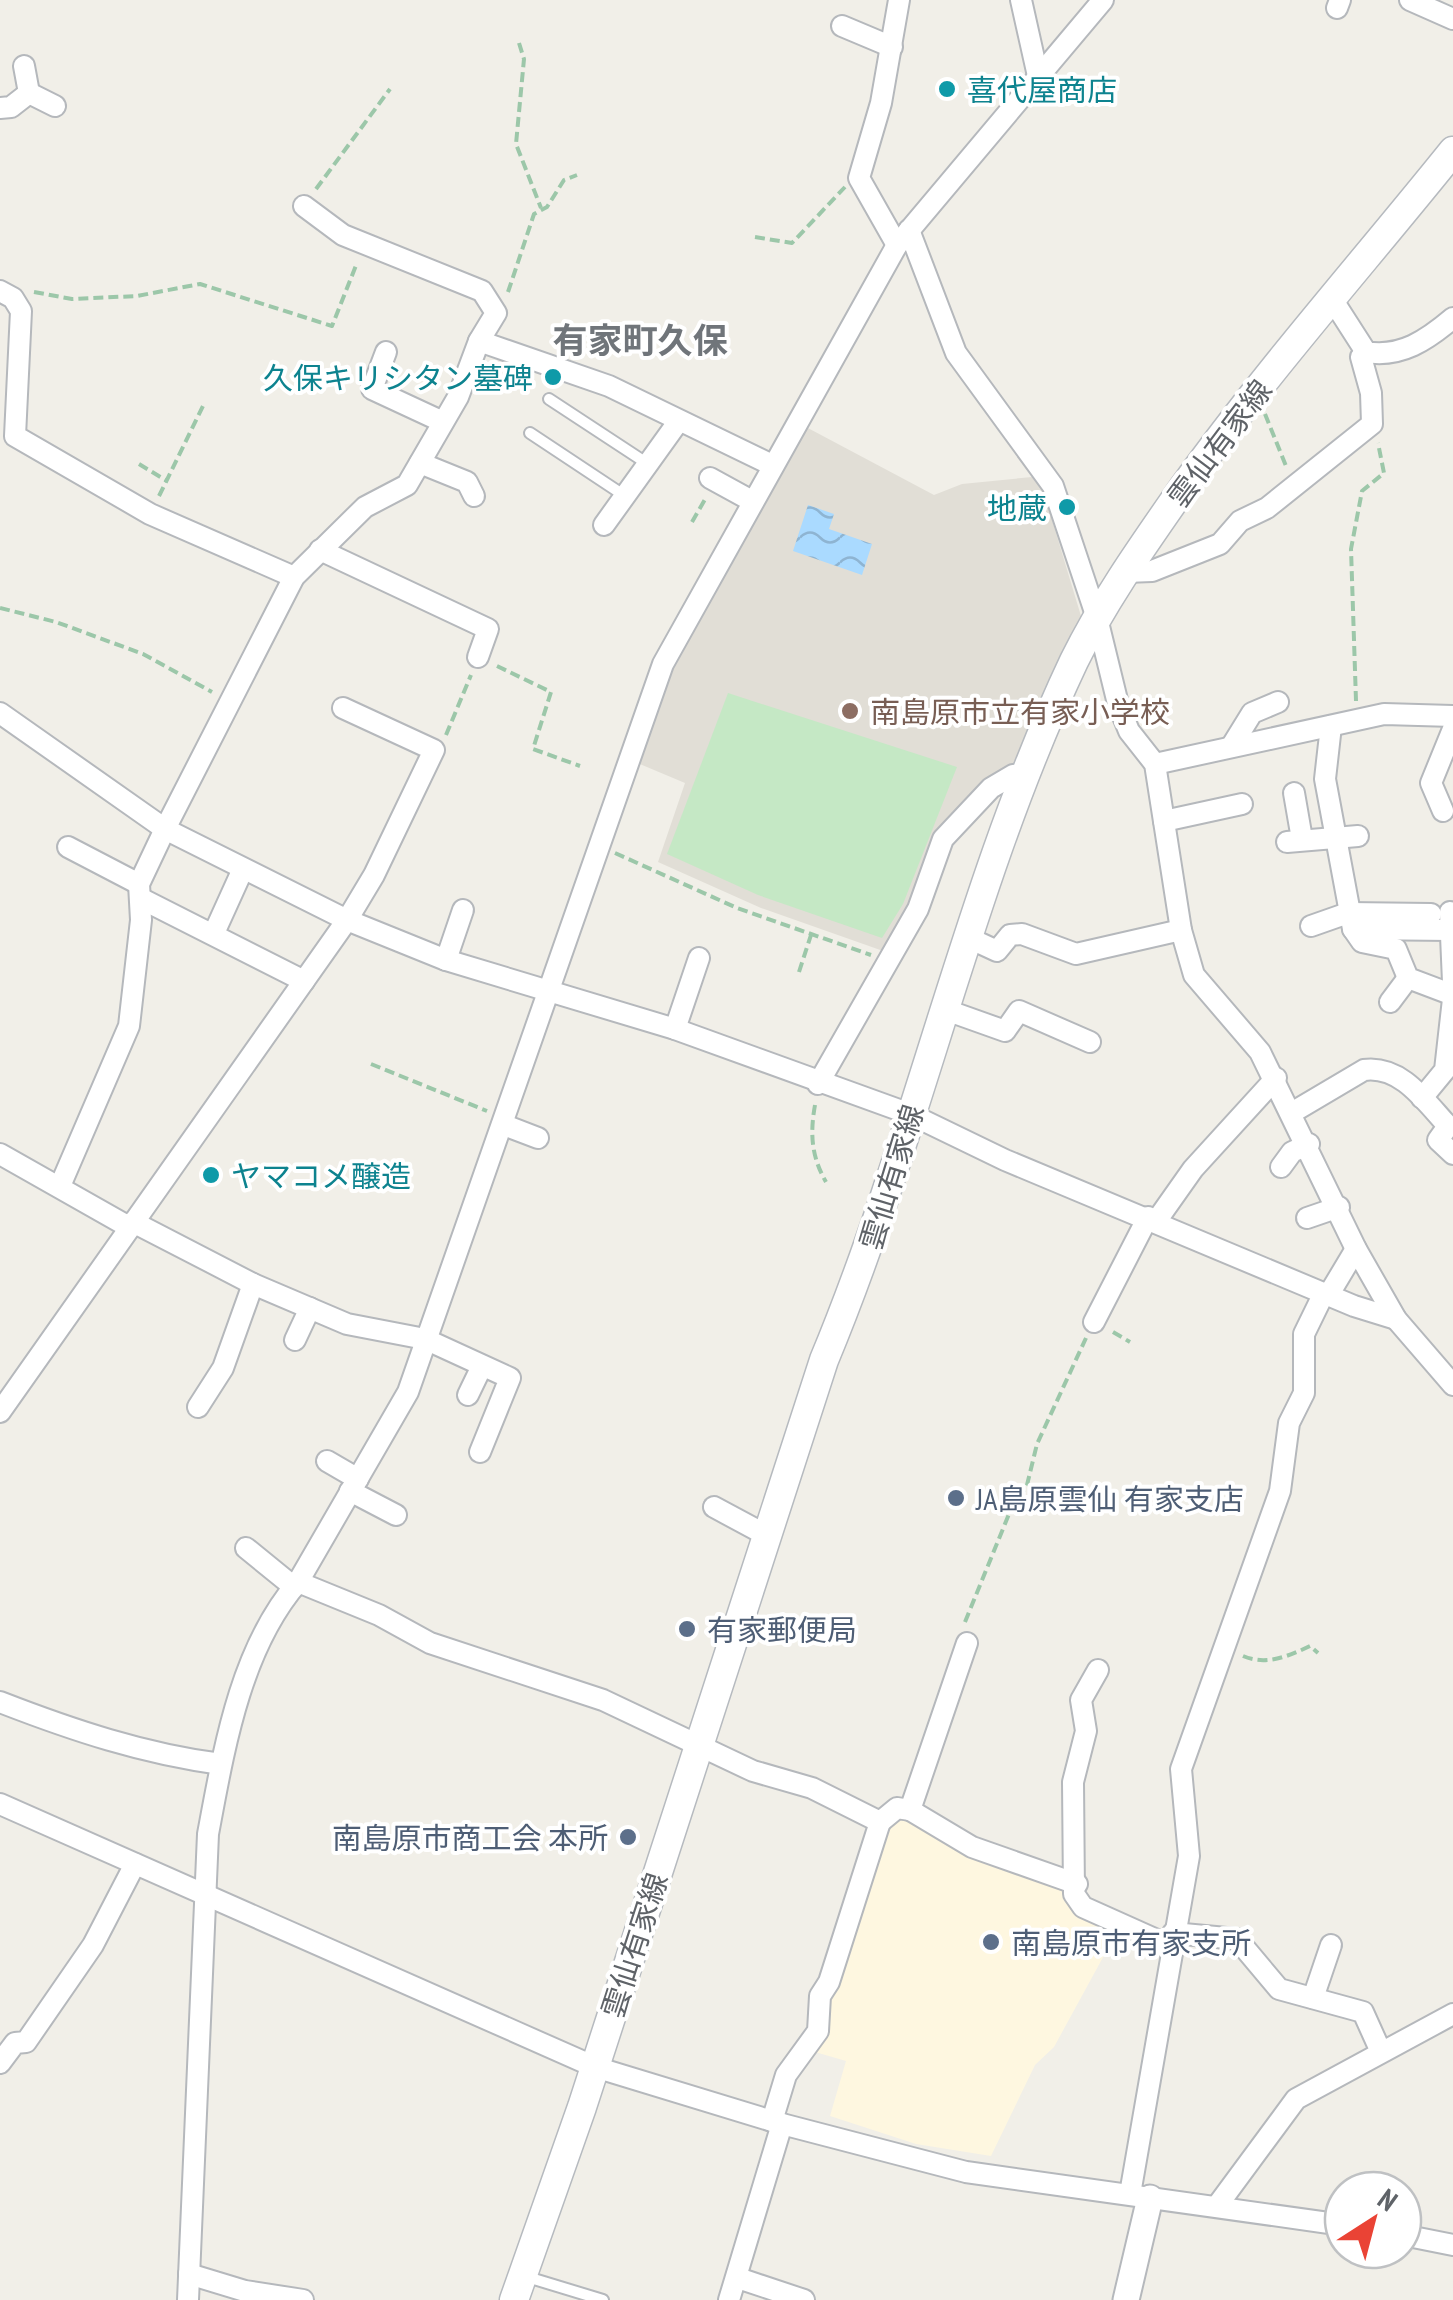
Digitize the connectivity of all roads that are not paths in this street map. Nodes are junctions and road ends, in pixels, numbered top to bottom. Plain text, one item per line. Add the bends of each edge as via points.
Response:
1 (899, 0) edge
2 (1021, 0) edge
3 (1103, 0) edge
4 (1410, 0) edge
5 (1453, 19) edge
6 (842, 26) dead end
7 (892, 46) junction
8 (24, 66) dead end
9 (1038, 76) junction
10 (29, 92) junction
11 (55, 106) dead end
12 (0, 108) edge
13 (1453, 151) edge
14 (304, 206) road end
15 (903, 238) junction
16 (6, 294) edge
17 (1332, 300) junction
18 (1453, 318) edge
19 (479, 342) junction
20 (386, 352) dead end
21 (1366, 352) junction
22 (550, 400) dead end
23 (443, 422) junction
24 (678, 422) junction
25 (8, 432) edge
26 (530, 433) dead end
27 (420, 463) junction
28 (648, 464) junction
29 (772, 466) junction
30 (713, 480) road end
31 (474, 496) dead end
32 (626, 496) junction
33 (752, 501) junction
34 (604, 525) dead end
35 (320, 550) junction
36 (1126, 572) junction
37 (294, 576) junction
38 (1097, 618) junction
39 (478, 657) road end
40 (1278, 702) dead end
41 (1022, 705) dead end
42 (344, 708) dead end
43 (0, 713) edge
44 (1051, 715) junction
45 (1453, 716) edge
46 (1331, 726) junction
47 (1453, 729) edge
48 (1230, 747) junction
49 (1155, 764) junction
50 (1027, 774) junction
51 (1332, 795) junction
52 (1242, 804) dead end
53 (1443, 812) dead end
54 (1164, 821) junction
55 (165, 829) junction
56 (1333, 835) junction
57 (1358, 836) dead end
58 (68, 847) dead end
59 (243, 869) junction
60 (140, 890) junction
61 (463, 910) dead end
62 (1444, 919) edge
63 (347, 920) junction
64 (1351, 921) junction
65 (1311, 926) dead end
66 (1181, 930) junction
67 (214, 933) junction
68 (971, 939) junction
69 (699, 958) dead end
70 (446, 960) junction
71 (1408, 978) junction
72 (304, 980) junction
73 (1453, 982) edge
74 (549, 990) junction
75 (1453, 997) edge
76 (1390, 1002) dead end
77 (946, 1010) junction
78 (675, 1029) junction
79 (1090, 1042) dead end
80 (1276, 1078) junction
81 (818, 1084) junction
82 (1422, 1098) junction
83 (1293, 1112) junction
84 (910, 1114) junction
85 (505, 1121) junction
86 (538, 1138) dead end
87 (1309, 1144) junction
88 (0, 1154) edge
89 (1453, 1154) edge
90 (1281, 1167) dead end
91 (60, 1186) junction
92 (1339, 1207) junction
93 (1153, 1218) junction
94 (1307, 1218) dead end
95 (131, 1224) junction
96 (1356, 1249) junction
97 (253, 1284) junction
98 (1327, 1294) junction
99 (310, 1308) junction
100 (1396, 1319) junction
101 (1094, 1322) road end
102 (425, 1339) junction
103 (295, 1340) dead end
104 (482, 1366) junction
105 (1453, 1385) edge
106 (468, 1396) dead end
107 (198, 1407) dead end
108 (0, 1412) edge
109 (480, 1452) dead end
110 (326, 1461) dead end
111 (354, 1485) junction
112 (714, 1508) dead end
113 (396, 1516) dead end
114 (766, 1535) junction
115 (246, 1548) dead end
116 (296, 1585) junction
117 (966, 1643) road end
118 (1098, 1670) dead end
119 (2, 1706) edge
120 (698, 1745) junction
121 (221, 1764) junction
122 (0, 1804) edge
123 (910, 1810) junction
124 (880, 1822) junction
125 (134, 1864) junction
126 (1077, 1884) junction
127 (209, 1895) junction
128 (1172, 1940) junction
129 (1332, 1945) dead end
130 (1312, 1998) junction
131 (1453, 2014) edge
132 (1381, 2052) junction
133 (0, 2064) edge
134 (595, 2067) junction
135 (777, 2123) junction
136 (1140, 2196) junction
137 (1217, 2206) junction
138 (1323, 2222) edge
139 (1423, 2239) edge
140 (1453, 2245) edge
141 (189, 2274) junction
142 (738, 2278) junction
143 (518, 2288) edge
144 (188, 2300) edge
145 (303, 2300) edge
146 (603, 2300) edge
147 (729, 2300) edge
148 (804, 2300) edge
149 (1126, 2300) edge

1 - 7 street
2 - 9 street
3 - 9 street
4 - 5 street
6 - 7 street
7 - 15 street via 859,178
8 - 10 street
9 - 15 street
10 - 11 street
10 - 12 street
13 - 17 main road, 雲仙有家線
14 - 19 street via 366,246 482,291 496,313
15 - 29 street
15 - 38 street via 956,353 1053,486
16 - 25 street via 21,311 22,344
17 - 21 street
17 - 36 main road, 雲仙有家線 via 1254,394
18 - 21 street via 1412,347
19 - 23 street
19 - 24 street via 608,386
20 - 23 street via 372,389
21 - 36 street via 1360,357 1372,424 1268,508 1240,521 1220,544 1152,572
22 - 28 lane
23 - 27 street
24 - 28 street
24 - 29 street
25 - 37 street via 150,514
26 - 32 lane
27 - 31 street via 467,482
27 - 35 street via 407,485 365,507
28 - 32 street
29 - 33 street
30 - 33 street
32 - 34 street
33 - 74 street via 664,664
35 - 37 street
35 - 39 street via 488,629
36 - 38 main road, 雲仙有家線
37 - 55 street
38 - 44 main road, 雲仙有家線
38 - 49 street via 1118,704
40 - 48 street via 1252,713
41 - 44 lane
42 - 63 street via 434,750
43 - 55 street
44 - 50 main road, 雲仙有家線
45 - 46 street via 1384,714
46 - 48 street
46 - 51 street via 1326,779
47 - 53 street via 1431,782
48 - 49 street
49 - 54 street
50 - 68 main road, 雲仙有家線
50 - 81 street via 992,788 953,824 918,909
51 - 56 street
51 - 56 street via 1294,798 1295,840
52 - 54 street
54 - 66 street
55 - 59 street
55 - 60 street
56 - 57 street
56 - 64 street
58 - 60 street
59 - 63 street
59 - 67 street
60 - 67 street
60 - 91 street via 129,1026
61 - 70 street
62 - 64 street
62 - 73 street
63 - 70 street
63 - 72 street
64 - 65 street
64 - 71 street via 1362,942 1396,950
66 - 68 street via 1076,954 1022,934 1010,935 997,951
66 - 80 street via 1202,989 1237,1022
67 - 72 street
68 - 77 main road, 雲仙有家線
69 - 78 street
70 - 74 street
71 - 75 street
71 - 76 street
72 - 95 street
74 - 78 street
74 - 85 street
75 - 82 street via 1445,1070
77 - 79 street via 1005,1030 1019,1010
77 - 84 main road, 雲仙有家線
78 - 81 street
80 - 83 street
80 - 93 street
81 - 84 street
82 - 83 street via 1404,1079 1376,1068
82 - 89 street via 1448,1126 1438,1140
83 - 87 street
84 - 93 street via 1004,1160
84 - 114 main road, 雲仙有家線
85 - 86 street
85 - 102 street
87 - 90 street
87 - 92 street
88 - 91 street
91 - 95 street
92 - 94 street
92 - 96 street
93 - 98 street
93 - 101 street
95 - 97 street
95 - 108 street
96 - 98 street
96 - 100 street
97 - 99 street
97 - 107 street via 223,1368
98 - 100 street
98 - 128 street via 1304,1334 1304,1392 1289,1424 1280,1490 1181,1769 1189,1856
99 - 102 street via 346,1324
99 - 103 street
100 - 105 street
102 - 104 street
102 - 111 street via 408,1392
104 - 106 street
104 - 109 street via 511,1384
110 - 111 street
111 - 113 street
111 - 116 street
112 - 114 street
114 - 120 main road, 雲仙有家線
115 - 116 street
116 - 120 street via 378,1615 430,1643 603,1700
116 - 121 street via 259,1639
117 - 123 street
118 - 126 street via 1081,1700 1086,1731 1074,1782
119 - 121 street via 169,1757
120 - 124 street
120 - 134 main road, 雲仙有家線
121 - 127 street via 208,1834
122 - 125 street
123 - 124 street via 897,1808
123 - 126 street via 972,1847
124 - 135 street via 820,1996 818,2031 786,2074
125 - 127 street
125 - 133 street via 93,1945 26,2042 15,2042
126 - 128 street via 1074,1894 1083,1907
127 - 134 street
127 - 141 street
128 - 130 street via 1237,1939 1279,1989
128 - 136 street
129 - 130 street
130 - 132 street via 1362,2012
131 - 132 street
132 - 137 street via 1296,2099
134 - 135 street
134 - 143 main road, 雲仙有家線
135 - 136 street via 966,2172
135 - 142 street
136 - 137 street
136 - 149 street
137 - 138 street
139 - 140 street
141 - 144 street
141 - 145 street
142 - 147 street
142 - 148 street
143 - 146 lane

